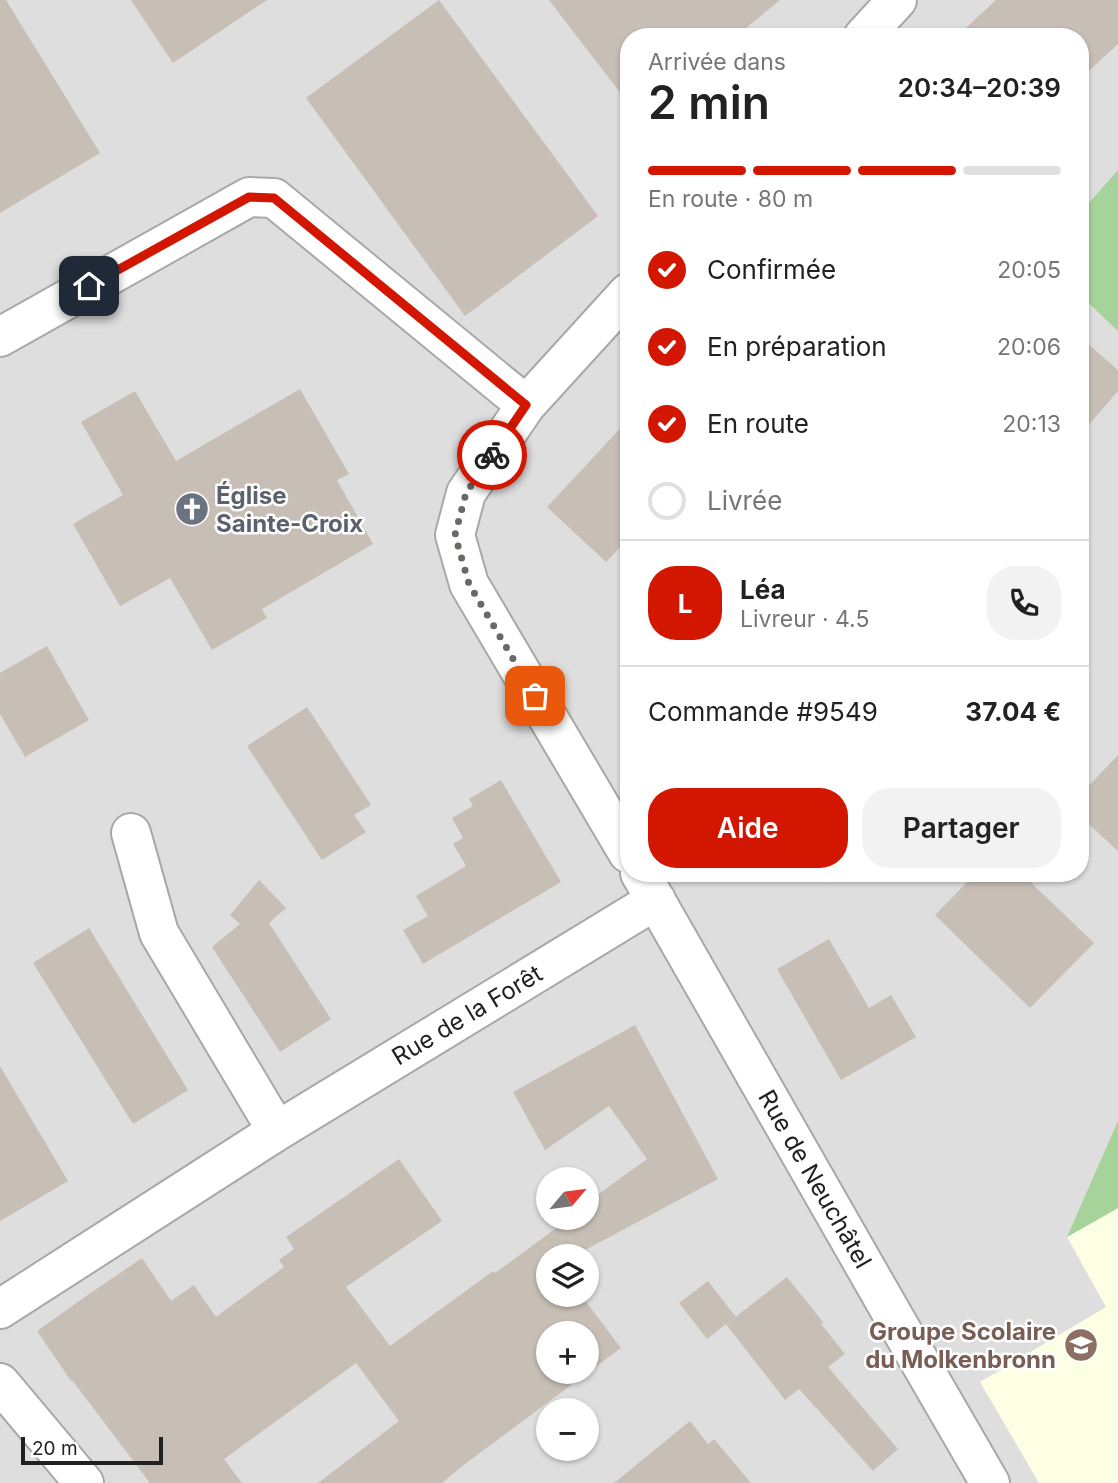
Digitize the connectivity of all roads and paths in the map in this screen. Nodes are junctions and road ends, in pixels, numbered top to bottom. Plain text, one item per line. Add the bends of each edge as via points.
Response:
1 (897, 0) edge
2 (871, 28) edge
3 (620, 302) edge
4 (0, 337) edge
5 (526, 405) junction
6 (131, 833) dead end
7 (620, 839) edge
8 (648, 886) edge
9 (277, 1131) junction
10 (0, 1309) edge
11 (0, 1383) edge
12 (84, 1483) edge
13 (990, 1483) edge

1 - 2 street
3 - 5 street
4 - 5 street via 249,197 274,198
5 - 7 street via 466,493 455,535 469,584
6 - 9 street via 159,933
8 - 9 street, Rue de la Forêt
8 - 13 street, Rue de Neuchâtel
9 - 10 street, Rue de la Forêt
11 - 12 street

